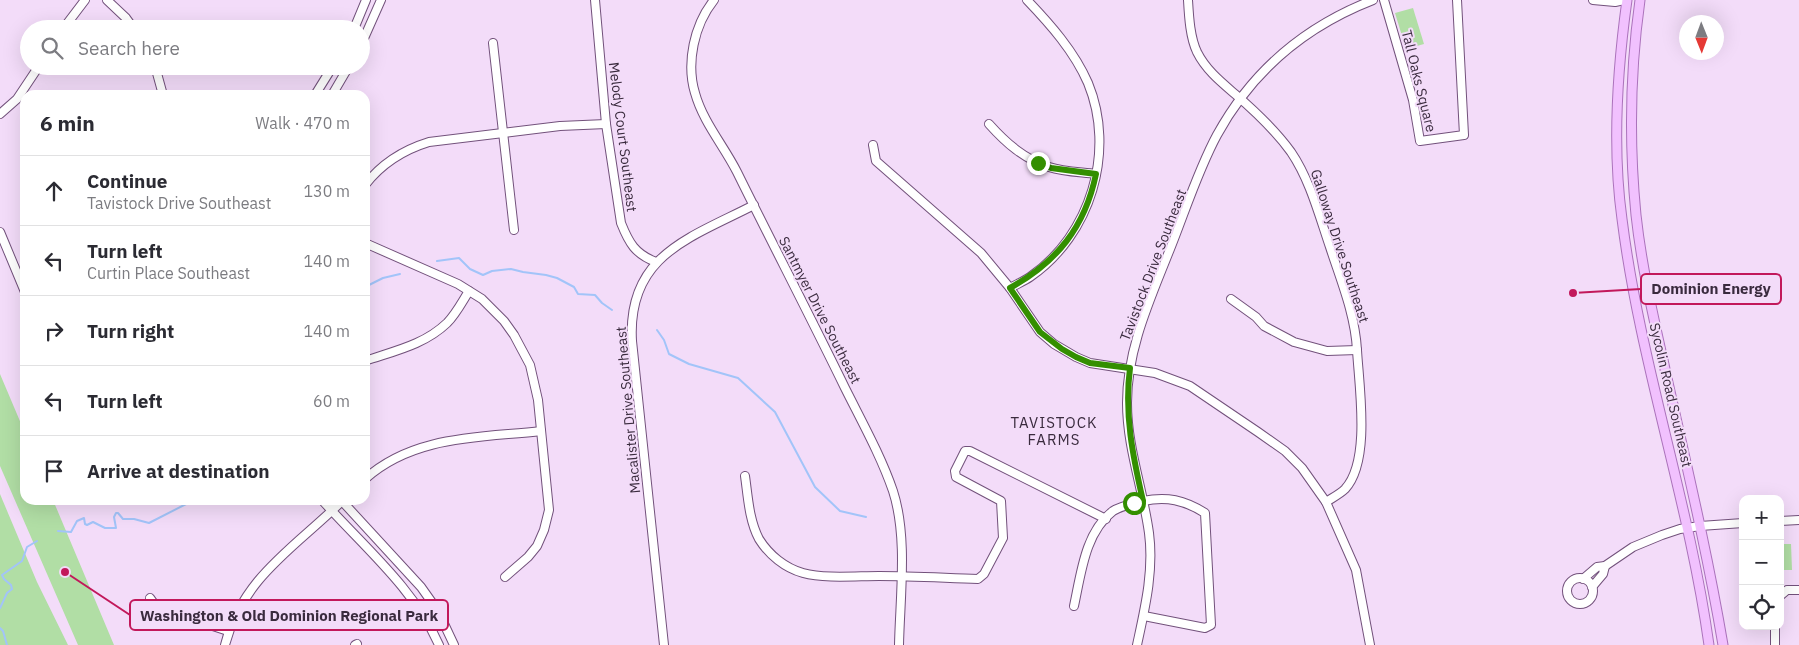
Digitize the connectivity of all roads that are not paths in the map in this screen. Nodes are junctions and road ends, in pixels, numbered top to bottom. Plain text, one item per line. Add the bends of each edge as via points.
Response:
1 (85, 0) edge
2 (106, 0) edge
3 (366, 0) edge
4 (381, 0) edge
5 (595, 0) edge
6 (714, 0) edge
7 (1026, 0) edge
8 (1188, 0) edge
9 (1374, 0) edge
10 (1384, 0) edge
11 (1456, 0) edge
12 (1593, 0) edge
13 (1626, 0) edge
14 (1640, 0) edge
15 (70, 20) edge
16 (127, 20) edge
17 (358, 20) edge
18 (370, 25) edge
19 (493, 44) dead end
20 (34, 75) edge
21 (157, 75) edge
22 (327, 75) edge
23 (344, 75) edge
24 (25, 89) edge
25 (162, 90) edge
26 (318, 90) edge
27 (335, 90) edge
28 (20, 95) edge
29 (1240, 98) junction
30 (0, 114) edge
31 (606, 124) junction
32 (989, 124) dead end
33 (503, 132) junction
34 (874, 146) dead end
35 (1096, 174) junction
36 (370, 180) edge
37 (754, 205) junction
38 (514, 230) dead end
39 (0, 232) edge
40 (370, 245) edge
41 (656, 262) junction
42 (20, 280) edge
43 (1010, 288) junction
44 (470, 291) junction
45 (1231, 299) dead end
46 (1357, 350) junction
47 (370, 358) edge
48 (1130, 368) junction
49 (541, 431) junction
50 (370, 476) edge
51 (745, 476) dead end
52 (1143, 501) junction
53 (1326, 502) junction
54 (326, 505) edge
55 (338, 505) edge
56 (347, 505) edge
57 (332, 512) junction
58 (1106, 518) junction
59 (1799, 520) edge
60 (1784, 521) edge
61 (1739, 523) edge
62 (1700, 526) junction
63 (1688, 528) junction
64 (1605, 566) junction
65 (901, 576) junction
66 (505, 578) dead end
67 (1582, 579) junction
68 (1592, 587) junction
69 (1799, 590) edge
70 (1784, 593) edge
71 (150, 598) dead end
72 (1074, 606) dead end
73 (1144, 616) junction
74 (1775, 630) edge
75 (228, 631) junction
76 (225, 645) edge
77 (439, 645) edge
78 (454, 645) edge
79 (664, 645) edge
80 (899, 645) edge
81 (1137, 645) edge
82 (1370, 645) edge
83 (1709, 645) edge
84 (1723, 645) edge
85 (1775, 645) edge

1 - 15 street
2 - 16 street
3 - 17 street
4 - 18 street
5 - 31 street, Melody Court Southeast
6 - 37 street, Santmyer Drive Southeast via 701,21 694,46 691,70 695,93 706,120
7 - 35 street via 1060,37 1087,82 1098,129
8 - 29 street, Galloway Drive Southeast via 1191,33 1197,51 1210,72
9 - 29 street, Tavistock Drive Southeast via 1331,19 1292,44
10 - 11 street, Tall Oaks Square via 1413,100 1420,142 1464,134
12 - 13 street
13 - 63 main road, Sycolin Road Southeast via 1618,110 1622,218 1641,328
14 - 62 main road, Sycolin Road Southeast via 1631,91 1636,216 1654,321
19 - 33 street
20 - 24 street
21 - 25 street
22 - 26 street
23 - 27 street
28 - 30 street
29 - 46 street, Galloway Drive Southeast via 1266,121 1290,152 1313,195 1351,312
29 - 48 street, Tavistock Drive Southeast via 1203,166 1142,320
31 - 33 street
31 - 41 street, Melody Court Southeast via 621,223 636,251
32 - 35 street via 1012,147 1038,163
33 - 36 street via 414,146 386,163
33 - 38 street
34 - 43 street via 876,161 981,253
35 - 43 street via 1088,203 1072,234 1048,262
37 - 41 street, Macalister Drive Southeast via 678,244
37 - 65 street, Santmyer Drive Southeast via 888,477 900,523
39 - 42 street
40 - 44 street
41 - 79 street, Macalister Drive Southeast via 639,289 631,332
43 - 48 street via 1040,332 1062,349 1090,363
44 - 47 street via 438,331 414,344
44 - 49 street via 504,321 523,349 535,381
45 - 46 street via 1264,326 1294,342 1327,351
46 - 53 street, Galloway Drive Southeast via 1359,460 1345,489
48 - 52 street, Tavistock Drive Southeast via 1130,441
48 - 53 street via 1167,376 1204,395 1285,451 1302,468
49 - 50 street via 429,444 400,455
49 - 66 street via 549,500 547,520 537,546
51 - 65 street via 754,529 765,548 782,564 815,575
52 - 58 street via 1114,510
52 - 73 street, Tavistock Drive Southeast via 1151,554
52 - 73 street via 1170,498 1205,513 1211,625 1204,628
53 - 82 street via 1356,570
54 - 57 street
55 - 57 street
56 - 78 street via 421,587 438,611
57 - 75 street via 262,576 242,601
57 - 77 street via 408,593
58 - 65 street via 965,451 955,471 956,477 1001,501 1003,538 984,574 978,579
58 - 72 street via 1093,536
59 - 60 street
61 - 62 street
62 - 63 street
62 - 84 main road, Sycolin Road Southeast
63 - 64 street via 1643,542
63 - 83 main road, Sycolin Road Southeast
64 - 67 street via 1597,567
64 - 68 street via 1603,574
65 - 80 street, Santmyer Drive Southeast
67 - 68 street
67 - 68 street via 1576,579 1568,586 1570,600 1576,604 1586,603 1592,596
69 - 70 street
71 - 75 street via 161,609
73 - 81 street, Tavistock Drive Southeast
74 - 85 street
75 - 76 street

